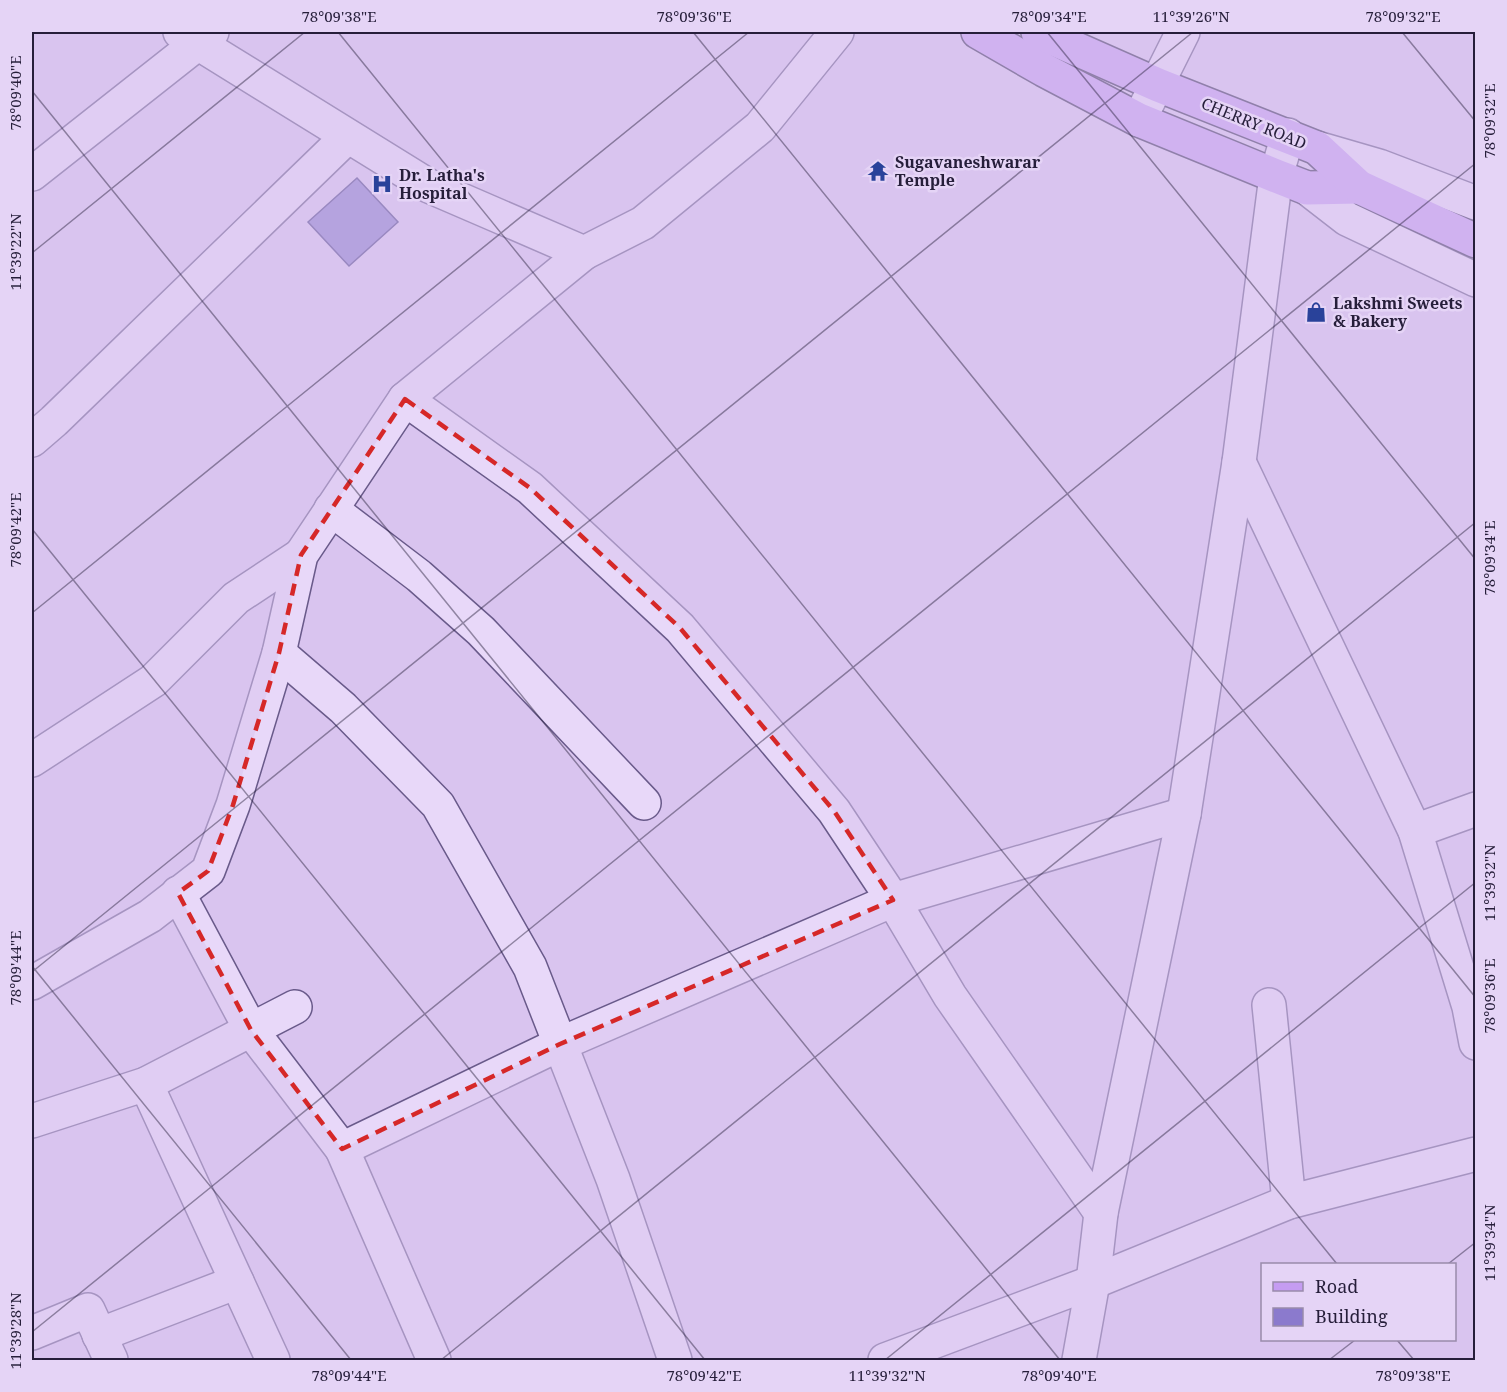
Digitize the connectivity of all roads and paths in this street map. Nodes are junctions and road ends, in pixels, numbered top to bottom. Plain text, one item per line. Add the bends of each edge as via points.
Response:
1 (837, 32) edge
2 (978, 32) edge
3 (1038, 32) edge
4 (1183, 32) edge
5 (197, 36) edge
6 (1158, 85) junction
7 (1139, 120) junction
8 (1288, 135) junction
9 (347, 137) junction
10 (1317, 148) junction
11 (32, 174) edge
12 (1276, 176) junction
13 (1359, 187) junction
14 (1307, 188) junction
15 (1476, 202) edge
16 (1476, 241) edge
17 (584, 253) junction
18 (1476, 280) edge
19 (405, 399) junction
20 (32, 440) edge
21 (1239, 462) junction
22 (331, 509) junction
23 (301, 555) junction
24 (279, 653) junction
25 (32, 760) edge
26 (644, 803) dead end
27 (1476, 809) edge
28 (1184, 814) junction
29 (1415, 831) junction
30 (178, 893) junction
31 (893, 900) junction
32 (32, 983) edge
33 (1269, 1005) dead end
34 (1472, 1006) edge
35 (295, 1007) dead end
36 (251, 1030) junction
37 (1476, 1043) edge
38 (560, 1044) junction
39 (146, 1084) junction
40 (32, 1121) edge
41 (342, 1149) junction
42 (1476, 1154) edge
43 (1289, 1203) junction
44 (1101, 1213) junction
45 (237, 1282) junction
46 (1093, 1282) junction
47 (32, 1333) edge
48 (105, 1348) edge
49 (273, 1360) edge
50 (434, 1360) edge
51 (675, 1360) edge
52 (885, 1360) edge
53 (1079, 1360) edge

1 - 17 street via 760,127 643,224
2 - 7 main road
3 - 6 main road, CHERRY ROAD
4 - 6 street
5 - 9 street
5 - 11 street
6 - 7 street
6 - 8 main road, CHERRY ROAD
7 - 12 main road
8 - 10 main road, CHERRY ROAD
8 - 12 street
9 - 17 street via 429,186
9 - 20 street
10 - 13 main road
10 - 15 street, CHERRY ROAD
12 - 14 main road
12 - 21 street
13 - 14 main road
13 - 16 main road
14 - 18 street via 1347,219
17 - 19 street
19 - 22 street
19 - 31 street via 530,488 680,628 834,811
21 - 28 street
21 - 29 street
22 - 23 street
22 - 26 street via 419,576 481,631
23 - 24 street
23 - 25 street via 236,598 153,681
24 - 30 street via 208,871
24 - 38 street via 343,708 438,806 530,967
27 - 29 street
28 - 31 street
28 - 44 street
29 - 34 street
30 - 32 street via 150,916
30 - 36 street
31 - 38 street
31 - 44 street via 950,996
33 - 43 street
34 - 37 street
35 - 36 street
36 - 39 street
36 - 41 street
38 - 41 street
38 - 51 street via 613,1179
39 - 40 street
39 - 45 street
41 - 50 street
42 - 43 street
43 - 46 street
44 - 46 street
45 - 48 street
45 - 49 street
46 - 52 street
46 - 53 street
47 - 48 street via 88,1310

